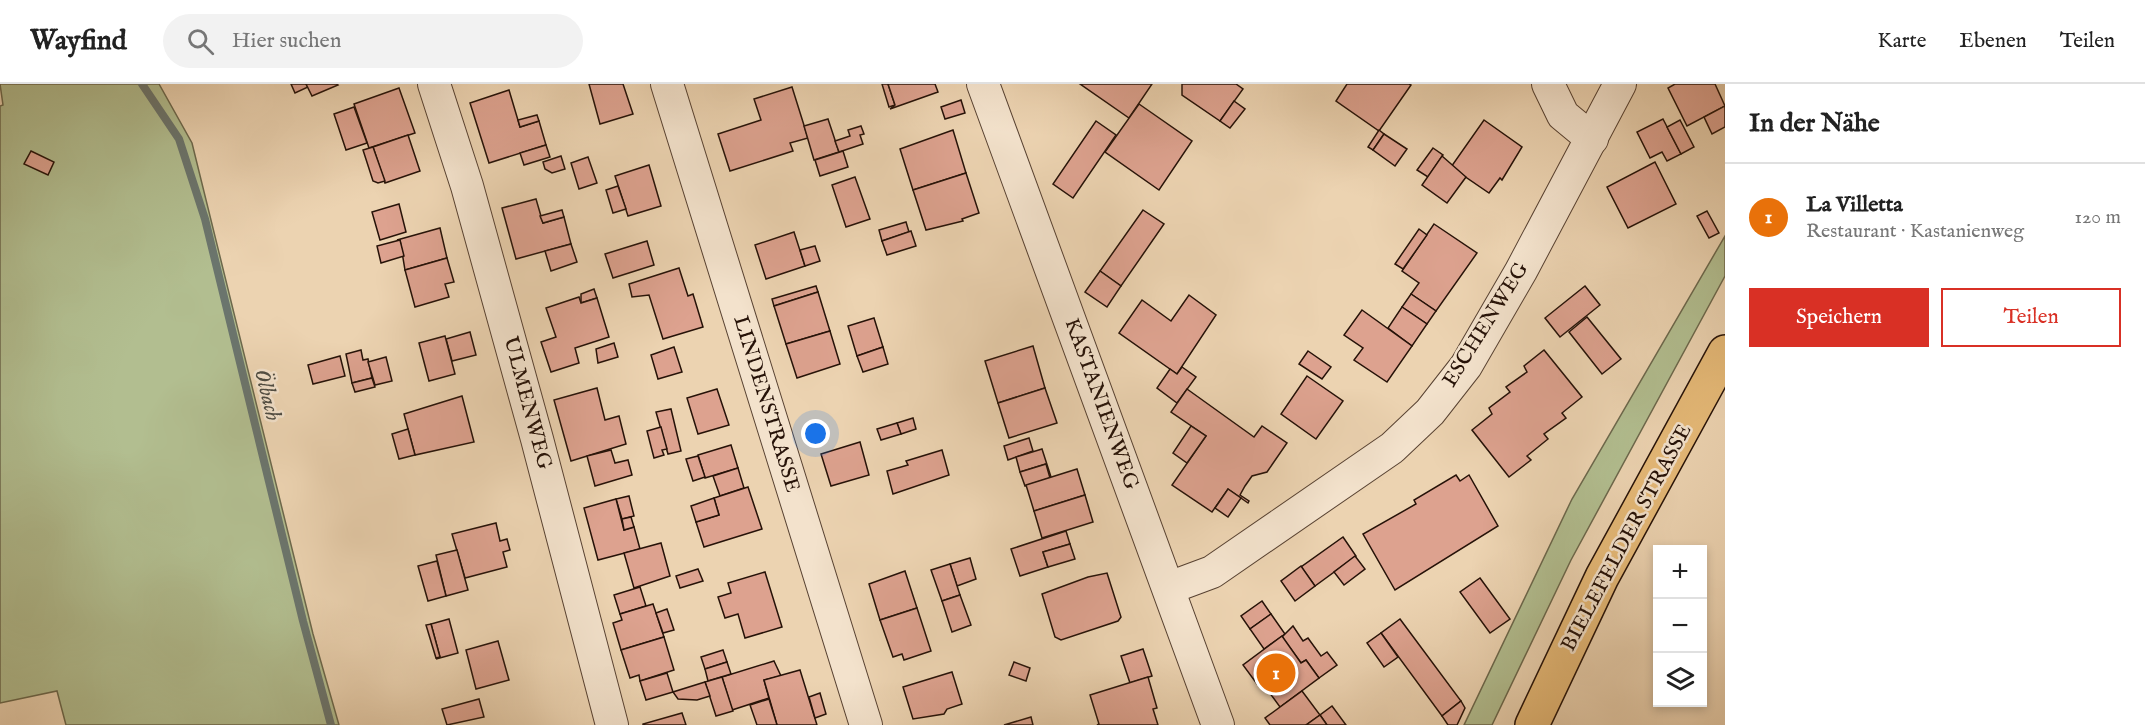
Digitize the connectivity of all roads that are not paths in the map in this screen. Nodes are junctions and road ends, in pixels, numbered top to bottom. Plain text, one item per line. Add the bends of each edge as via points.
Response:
1 (434, 84) edge
2 (667, 84) edge
3 (983, 84) edge
4 (1548, 84) edge
5 (1620, 84) edge
6 (1592, 139) junction
7 (1725, 352) edge
8 (1169, 588) junction
9 (612, 725) edge
10 (866, 725) edge
11 (1218, 725) edge
12 (1532, 725) edge

1 - 9 street, ULMENWEG via 537,439
2 - 10 street, LINDENSTRASSE
3 - 8 street, KASTANIENWEG
4 - 6 street via 1563,115
5 - 6 street, ESCHENWEG
6 - 8 street, ESCHENWEG via 1466,366 1430,412 1392,448 1212,572
7 - 12 main road, BIELEFELDER STRASSE via 1602,577
8 - 11 street, KASTANIENWEG

